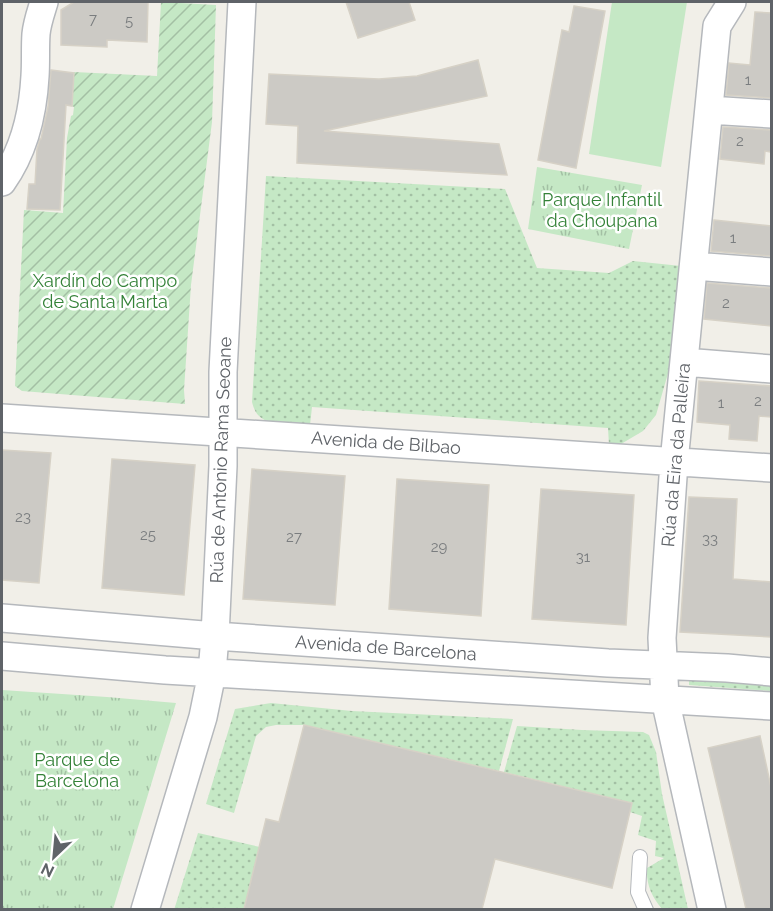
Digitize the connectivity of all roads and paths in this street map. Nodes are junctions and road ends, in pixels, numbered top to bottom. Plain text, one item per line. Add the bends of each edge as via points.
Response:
1 (44, 2) edge
2 (242, 2) edge
3 (732, 2) edge
4 (709, 110) junction
5 (771, 114) edge
6 (2, 182) edge
7 (694, 266) junction
8 (771, 272) edge
9 (684, 362) junction
10 (771, 369) edge
11 (2, 418) edge
12 (223, 433) junction
13 (674, 462) junction
14 (771, 468) edge
15 (2, 618) edge
16 (215, 636) junction
17 (2, 656) edge
18 (663, 666) junction
19 (771, 672) edge
20 (212, 673) junction
21 (665, 699) junction
22 (771, 706) edge
23 (640, 857) dead end
24 (145, 909) edge
25 (646, 909) edge
26 (712, 909) edge

1 - 6 street via 37,32 29,125
2 - 12 street, Rúa de Antonio Rama Seoane
3 - 4 street, Rúa da Eira da Palleira via 717,26
4 - 5 street
4 - 7 street, Rúa da Eira da Palleira
7 - 8 street
7 - 9 street, Rúa da Eira da Palleira
9 - 10 street
9 - 13 street, Rúa da Eira da Palleira
11 - 12 street, Avenida de Bilbao
12 - 13 street, Avenida de Bilbao
12 - 16 street, Rúa de Antonio Rama Seoane
13 - 14 street, Avenida de Bilbao
13 - 18 street, Rúa da Eira da Palleira
15 - 16 street, Avenida de Barcelona
16 - 18 street, Avenida de Barcelona
16 - 20 street, Rúa de Antonio Rama Seoane
17 - 20 street, Avenida de Barcelona
18 - 19 street, Avenida de Barcelona
18 - 21 street, Rúa da Eira da Palleira
20 - 21 street, Avenida de Barcelona
20 - 24 street, Rúa de Antonio Rama Seoane
21 - 22 street, Avenida de Barcelona
21 - 26 street, Rúa da Eira da Palleira
23 - 25 lane via 638,892

